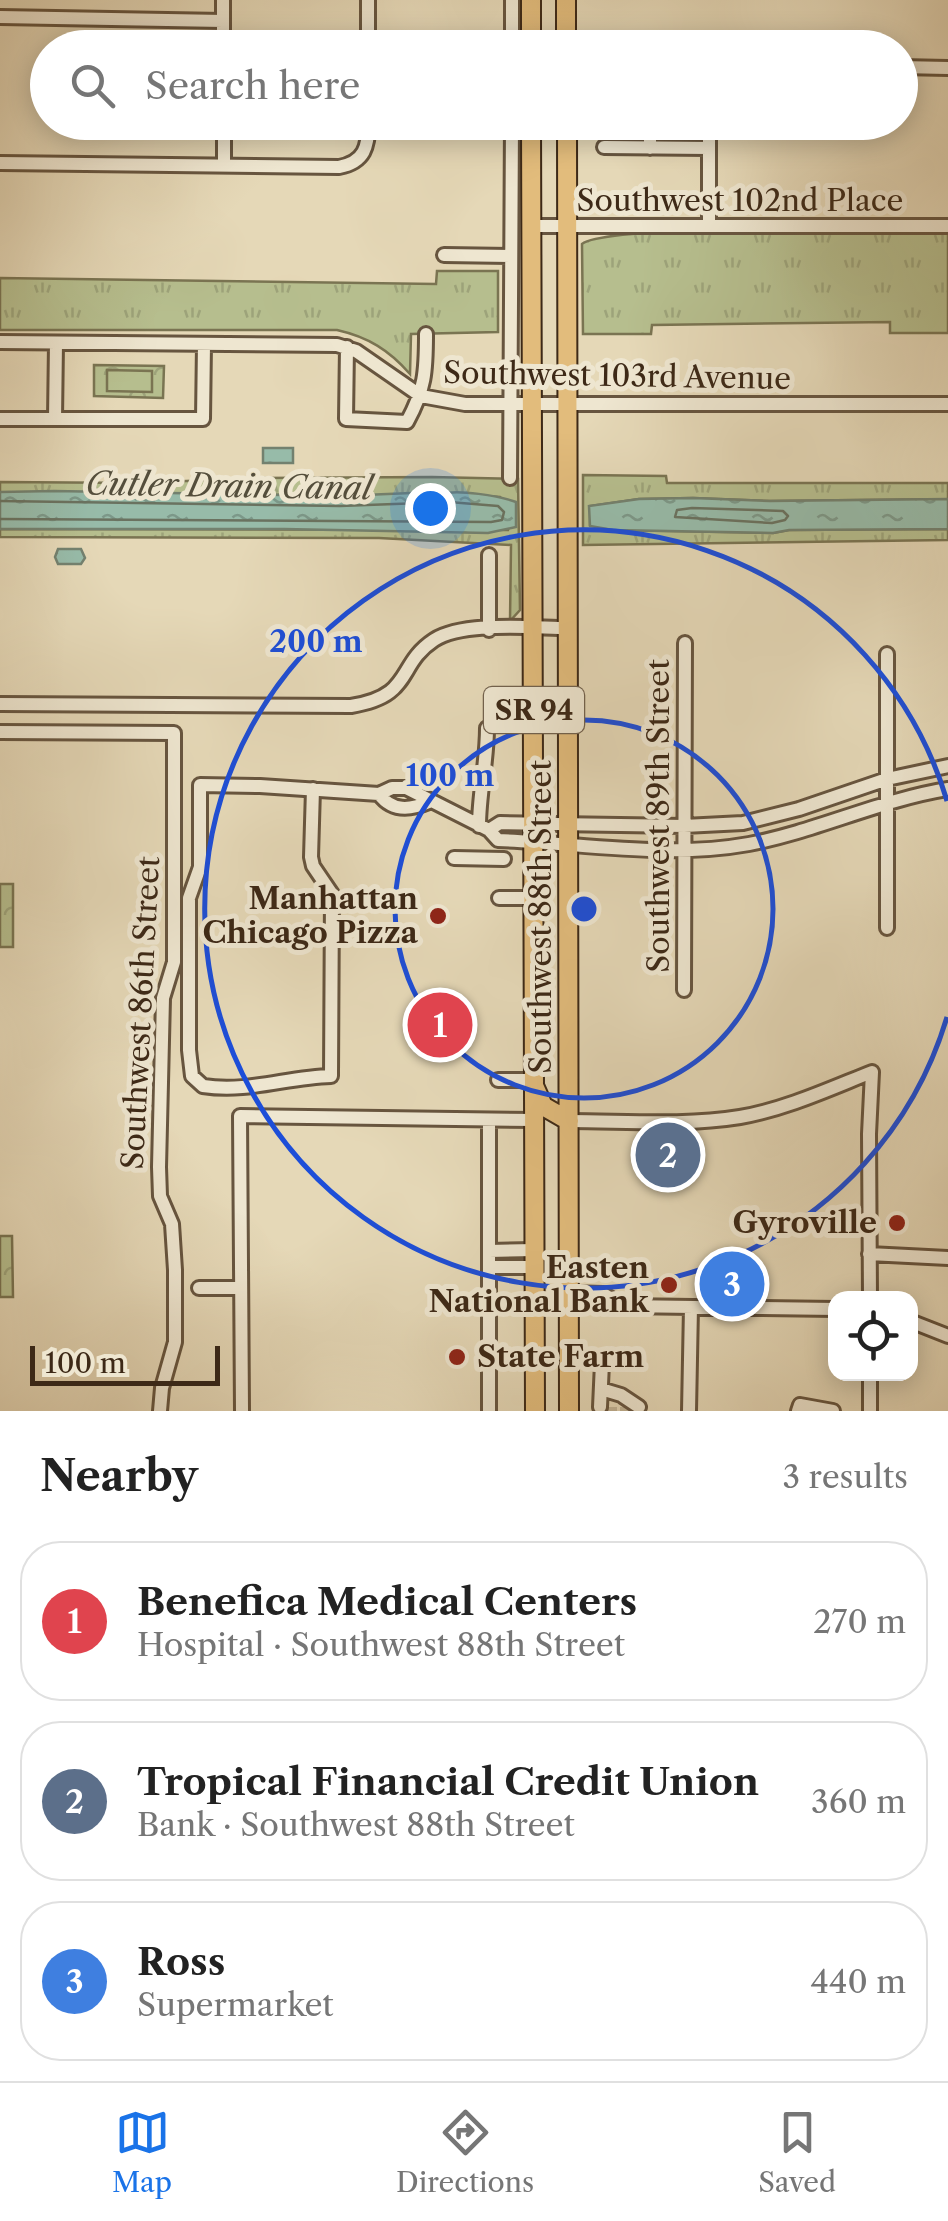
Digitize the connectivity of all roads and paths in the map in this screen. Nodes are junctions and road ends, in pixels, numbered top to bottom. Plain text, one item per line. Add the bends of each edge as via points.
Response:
1 (222, 0) edge
2 (368, 0) edge
3 (512, 0) edge
4 (532, 0) edge
5 (566, 0) edge
6 (0, 17) edge
7 (222, 21) junction
8 (222, 30) edge
9 (368, 30) edge
10 (512, 30) edge
11 (531, 30) edge
12 (566, 30) edge
13 (918, 68) edge
14 (948, 68) edge
15 (224, 140) edge
16 (367, 140) edge
17 (512, 140) edge
18 (531, 140) edge
19 (566, 140) edge
20 (650, 140) edge
21 (709, 140) edge
22 (604, 147) dead end
23 (650, 148) junction
24 (709, 148) junction
25 (0, 162) edge
26 (224, 164) junction
27 (532, 226) junction
28 (566, 226) junction
29 (710, 226) junction
30 (948, 226) edge
31 (444, 255) dead end
32 (512, 256) junction
33 (426, 334) dead end
34 (0, 342) edge
35 (56, 343) junction
36 (204, 344) junction
37 (347, 347) junction
38 (421, 396) junction
39 (948, 404) edge
40 (512, 405) junction
41 (532, 405) junction
42 (567, 405) junction
43 (0, 419) edge
44 (55, 419) junction
45 (510, 478) dead end
46 (489, 555) dead end
47 (533, 628) junction
48 (568, 628) junction
49 (488, 630) junction
50 (684, 643) dead end
51 (887, 654) dead end
52 (0, 704) edge
53 (487, 728) dead end
54 (0, 732) edge
55 (948, 766) edge
56 (887, 779) junction
57 (313, 789) junction
58 (948, 789) edge
59 (379, 794) junction
60 (429, 802) junction
61 (886, 803) junction
62 (568, 825) junction
63 (684, 826) junction
64 (484, 828) junction
65 (534, 833) junction
66 (568, 848) junction
67 (684, 849) junction
68 (454, 858) dead end
69 (489, 858) junction
70 (504, 859) dead end
71 (499, 898) dead end
72 (534, 898) junction
73 (887, 928) dead end
74 (684, 990) dead end
75 (498, 1080) dead end
76 (534, 1084) junction
77 (489, 1120) junction
78 (534, 1120) junction
79 (569, 1121) junction
80 (489, 1250) junction
81 (869, 1254) junction
82 (534, 1258) junction
83 (948, 1258) edge
84 (488, 1266) junction
85 (199, 1288) dead end
86 (240, 1288) junction
87 (870, 1291) edge
88 (570, 1293) junction
89 (690, 1307) junction
90 (828, 1308) edge
91 (918, 1324) edge
92 (948, 1336) edge
93 (602, 1363) dead end
94 (870, 1381) edge
95 (619, 1404) dead end
96 (160, 1411) edge
97 (242, 1411) edge
98 (489, 1411) edge
99 (535, 1411) edge
100 (569, 1411) edge
101 (689, 1411) edge
102 (798, 1411) edge
103 (833, 1411) edge
104 (870, 1411) edge

1 - 7 street
2 - 9 street
3 - 10 street
4 - 11 main road
5 - 12 main road
6 - 7 street
7 - 8 street
13 - 14 street
15 - 26 street
16 - 26 street via 357,162 339,167
17 - 32 street
18 - 27 main road, Southwest 88th Street / SR 94
19 - 28 main road, Southwest 88th Street / SR 94
20 - 23 street
21 - 24 street
22 - 23 street
23 - 24 street
24 - 29 street
25 - 26 street
27 - 28 street, Southwest 102nd Place
27 - 41 main road, Southwest 88th Street / SR 94
28 - 29 street, Southwest 102nd Place
28 - 42 main road, Southwest 88th Street / SR 94
29 - 30 street, Southwest 102nd Place
31 - 32 street
32 - 40 street
33 - 38 street
34 - 35 street
35 - 36 street
35 - 44 street
36 - 37 street
36 - 44 street via 202,418
37 - 38 street, Southwest 103rd Avenue
37 - 38 street via 346,420 406,422
38 - 40 street, Southwest 103rd Avenue
39 - 42 street, Southwest 103rd Avenue
40 - 41 street, Southwest 103rd Avenue
40 - 45 street
41 - 42 street, Southwest 103rd Avenue
41 - 47 main road, Southwest 88th Street / SR 94
42 - 48 main road, Southwest 88th Street / SR 94
43 - 44 street
46 - 49 street
47 - 48 street
47 - 49 street
47 - 65 main road, Southwest 88th Street / SR 94
48 - 62 main road, Southwest 88th Street / SR 94
49 - 52 street via 438,638 392,692 360,705
50 - 63 street, Southwest 89th Street
51 - 56 street
53 - 64 street via 480,792
54 - 96 street, Southwest 86th Street via 174,733 174,962 163,998 158,1167 174,1238 175,1342
55 - 56 street
56 - 61 street
56 - 63 street via 744,822
57 - 57 street via 200,785 200,867 190,898 189,1062 203,1086 261,1087 331,1076 332,894 310,857
57 - 59 street
58 - 61 street
59 - 60 street via 406,788
59 - 60 street via 400,808
60 - 64 street
61 - 67 street via 768,840
61 - 73 street
62 - 63 street
62 - 65 street
62 - 66 main road, Southwest 88th Street / SR 94
63 - 67 street, Southwest 89th Street
64 - 65 street via 500,823
64 - 69 street
65 - 66 street
65 - 72 main road, Southwest 88th Street / SR 94
66 - 67 street
66 - 79 main road, Southwest 88th Street / SR 94
67 - 74 street, Southwest 89th Street
68 - 69 street
69 - 70 street
71 - 72 street
72 - 76 main road, Southwest 88th Street / SR 94
75 - 76 street
76 - 78 main road, Southwest 88th Street / SR 94
76 - 79 main road via 543,1106
77 - 78 street
77 - 80 street
77 - 86 street via 240,1116
78 - 82 main road, Southwest 88th Street / SR 94
79 - 81 street via 742,1116 872,1072
79 - 88 main road, Southwest 88th Street / SR 94
80 - 82 street
80 - 84 street
81 - 83 street
81 - 87 street
82 - 84 street
82 - 99 main road, Southwest 88th Street / SR 94
84 - 98 street
85 - 86 street
86 - 97 street
88 - 89 street via 603,1294 622,1306
88 - 100 main road, Southwest 88th Street / SR 94
89 - 90 street
89 - 101 street
91 - 92 street
93 - 95 street via 601,1389
94 - 104 street
102 - 103 street via 800,1405

